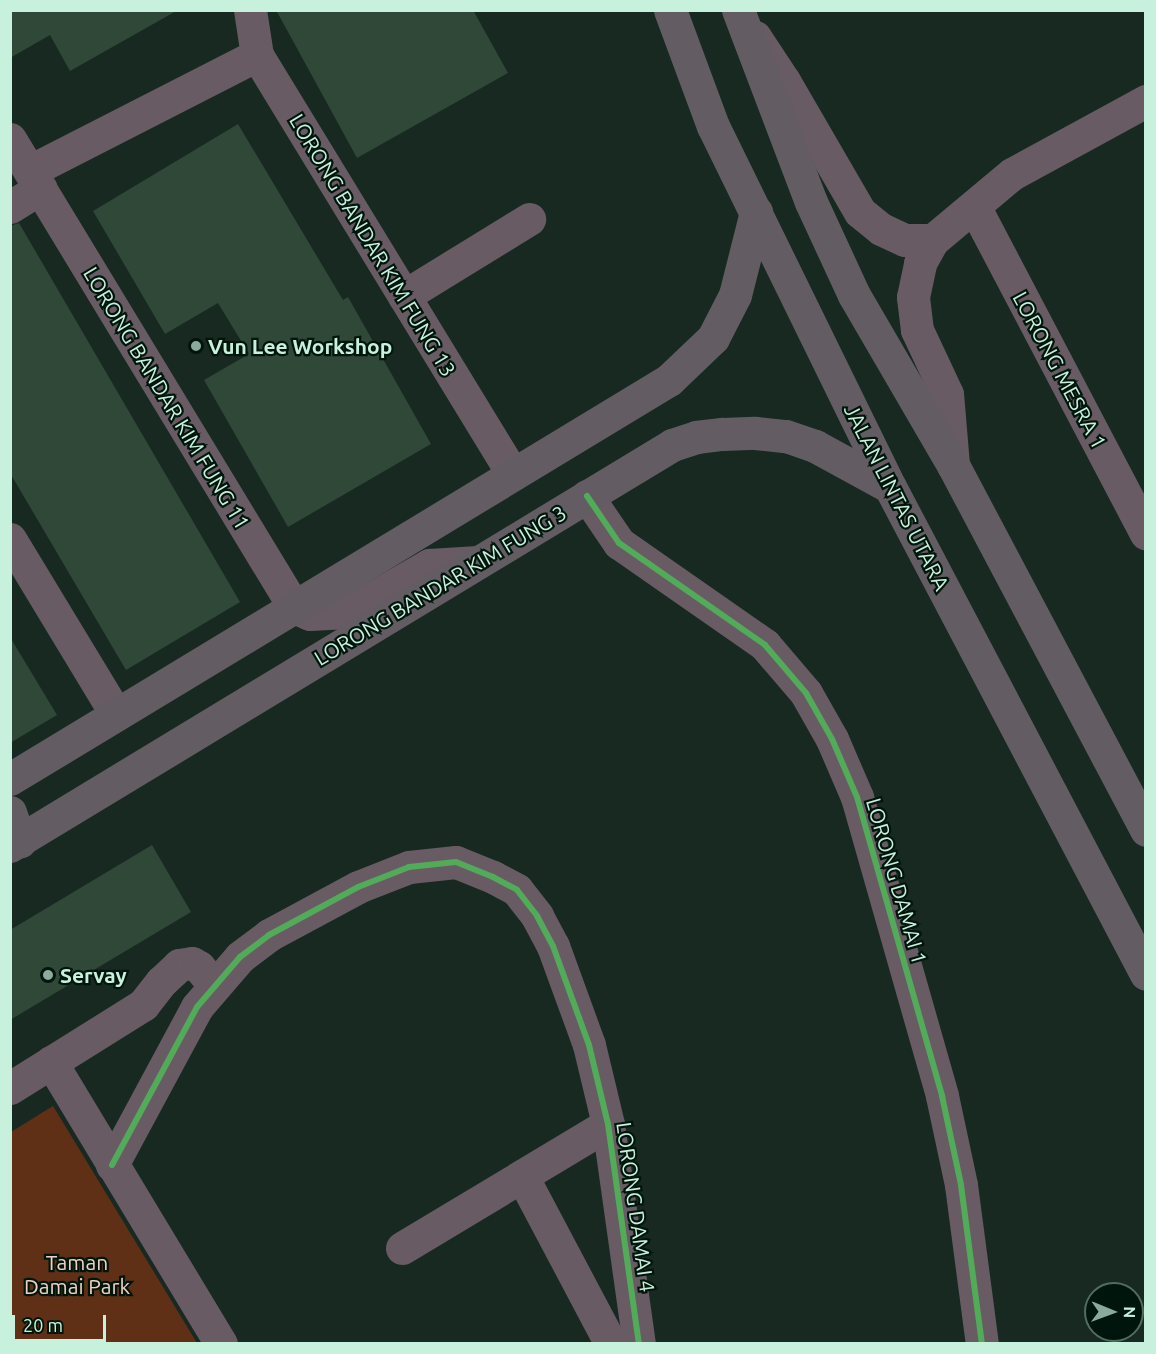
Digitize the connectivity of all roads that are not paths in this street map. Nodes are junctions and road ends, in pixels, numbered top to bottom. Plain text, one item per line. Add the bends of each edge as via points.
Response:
1 (250, 10) edge
2 (670, 10) edge
3 (738, 12) edge
4 (256, 55) junction
5 (1146, 101) edge
6 (10, 139) edge
7 (35, 180) junction
8 (974, 206) junction
9 (10, 207) edge
10 (756, 212) junction
11 (529, 219) dead end
12 (933, 240) junction
13 (404, 296) junction
14 (953, 465) junction
15 (513, 474) junction
16 (890, 487) junction
17 (587, 496) junction
18 (1146, 534) edge
19 (10, 539) edge
20 (478, 562) junction
21 (294, 607) junction
22 (116, 714) junction
23 (10, 779) edge
24 (1146, 830) edge
25 (14, 833) edge
26 (1146, 974) edge
27 (214, 985) junction
28 (51, 1062) junction
29 (10, 1088) edge
30 (608, 1124) junction
31 (112, 1165) junction
32 (522, 1176) junction
33 (402, 1248) dead end
34 (222, 1344) edge
35 (611, 1344) edge
36 (639, 1344) edge
37 (982, 1344) edge

1 - 4 street, LORONG BANDAR KIM FUNG 13
2 - 10 main road, JALAN LINTAS UTARA via 713,126
3 - 12 street via 784,81 860,212 881,229 905,240
3 - 14 main road via 812,202 854,295
4 - 7 street
4 - 13 street, LORONG BANDAR KIM FUNG 13
5 - 8 street via 1012,174
6 - 7 street, LORONG BANDAR KIM FUNG 11
7 - 9 street
7 - 21 street, LORONG BANDAR KIM FUNG 11
8 - 12 street
8 - 18 street, LORONG MESRA 1
10 - 15 main road via 735,295 713,338 694,359 669,380
10 - 16 main road, JALAN LINTAS UTARA
11 - 13 street
12 - 14 street via 920,263 913,297 917,330 947,394
13 - 15 street, LORONG BANDAR KIM FUNG 13
14 - 24 main road
15 - 21 main road
16 - 17 main road, LORONG BANDAR KIM FUNG 3 via 805,442 755,433 696,437 672,445
16 - 26 main road, JALAN LINTAS UTARA
17 - 20 main road, LORONG BANDAR KIM FUNG 3
17 - 37 street, LORONG DAMAI 1 via 619,543 765,645 806,693 832,739 856,797 942,1096 961,1185
19 - 22 street
20 - 21 street via 429,565 347,612 310,614
20 - 25 main road, LORONG BANDAR KIM FUNG 3
21 - 22 main road
22 - 23 main road
27 - 28 street via 192,963 179,965 143,1005
27 - 30 street, LORONG DAMAI 4 via 240,957 270,935 358,887 409,867 456,862 517,890 537,916 553,946 589,1045
27 - 31 street, LORONG DAMAI 4 via 168,1055
28 - 29 street
28 - 31 street
30 - 32 street
30 - 36 street, LORONG DAMAI 4
31 - 34 street
32 - 33 street
32 - 35 street

